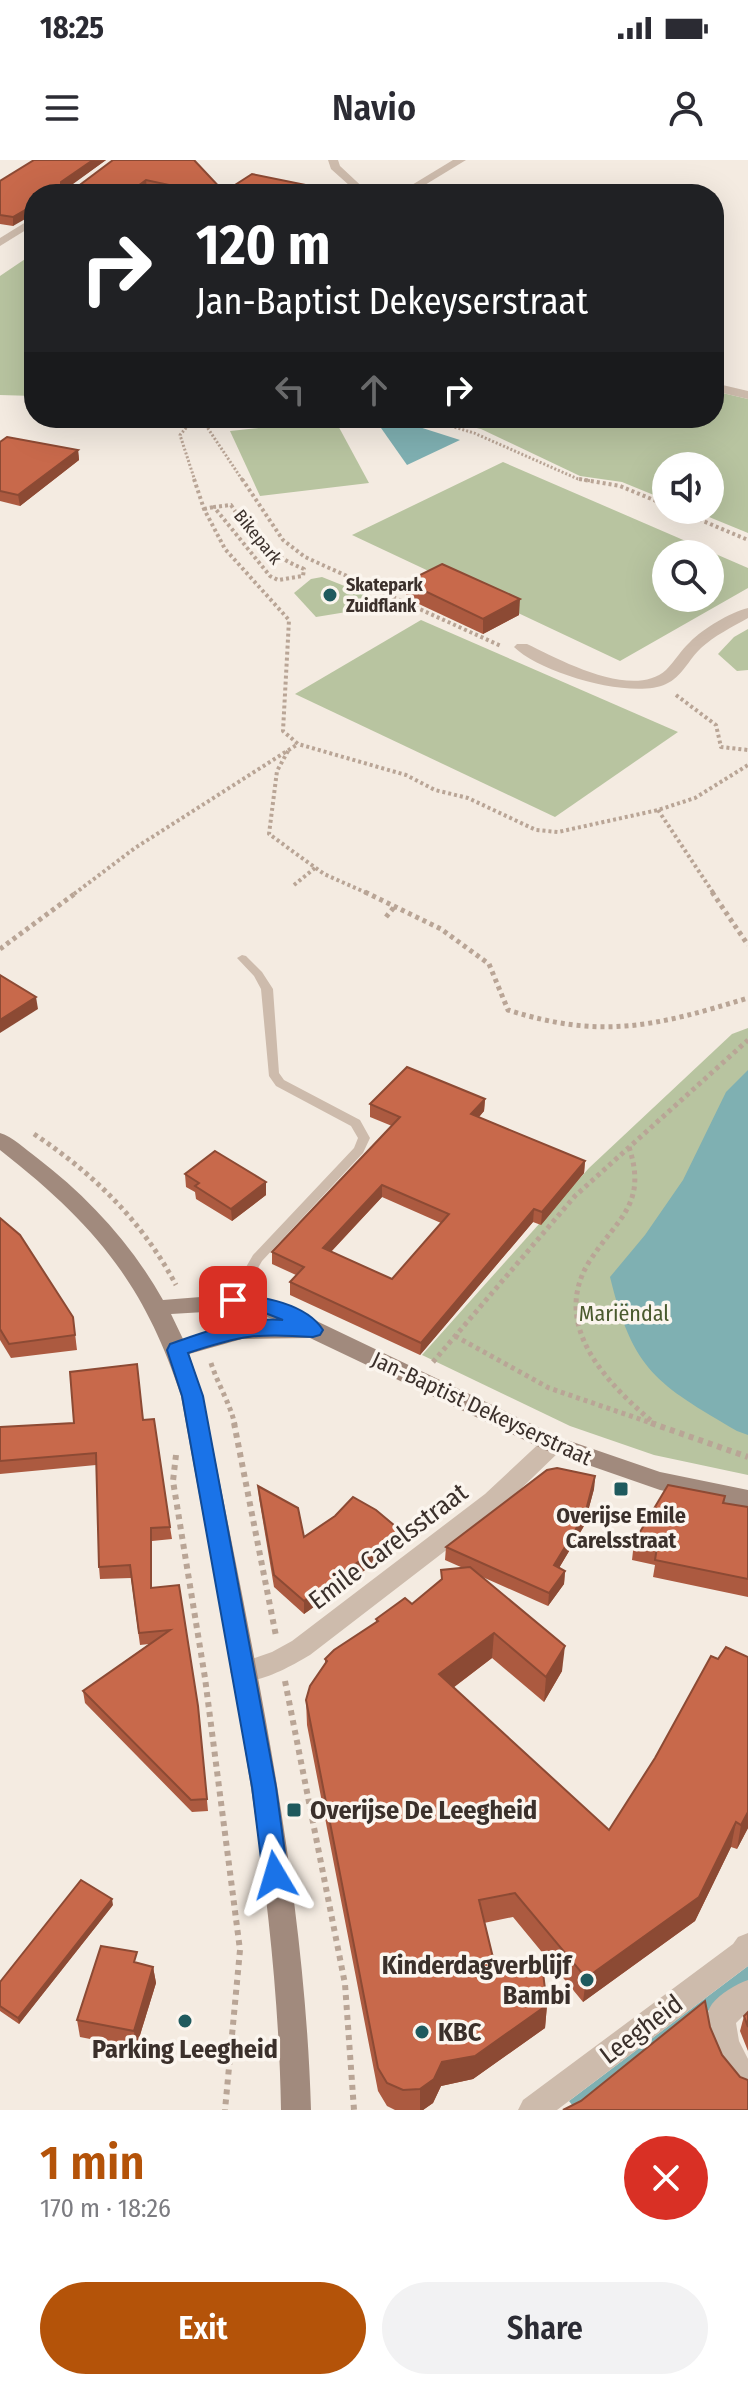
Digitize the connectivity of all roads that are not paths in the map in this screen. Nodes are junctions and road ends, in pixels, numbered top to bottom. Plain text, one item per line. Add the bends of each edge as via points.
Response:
1 (333, 160) edge
2 (461, 160) edge
3 (354, 184) edge
4 (419, 184) edge
5 (24, 227) edge
6 (0, 243) edge
7 (724, 389) edge
8 (748, 395) edge
9 (748, 612) edge
10 (522, 647) road end
11 (242, 958) dead end
12 (0, 1140) edge
13 (233, 1300) junction
14 (158, 1308) junction
15 (313, 1330) junction
16 (177, 1350) junction
17 (553, 1444) junction
18 (748, 1499) edge
19 (243, 1672) junction
20 (748, 1946) edge
21 (748, 1993) edge
22 (748, 2081) edge
23 (296, 2110) edge
24 (533, 2110) edge

1 - 3 street
2 - 4 street
5 - 6 street
7 - 8 street
9 - 10 street via 701,640 659,682 617,685
11 - 13 lane via 267,989 273,1073 280,1083 356,1123 364,1138 359,1150 257,1258
12 - 14 main road via 71,1195 121,1249
13 - 14 main road, Jan-Baptist Dekeyserstraat
13 - 15 main road, Jan-Baptist Dekeyserstraat via 273,1308
14 - 16 main road
15 - 16 main road, Jan-Baptist Dekeyserstraat via 261,1326
15 - 17 main road, Jan-Baptist Dekeyserstraat
16 - 19 main road via 192,1396
17 - 18 main road, Jan-Baptist Dekeyserstraat via 660,1481
17 - 19 street, Emile Carelsstraat via 493,1501 301,1648
19 - 23 main road via 264,1787 294,2024
20 - 24 street, Leegheid
21 - 22 street via 722,2014 720,2030

